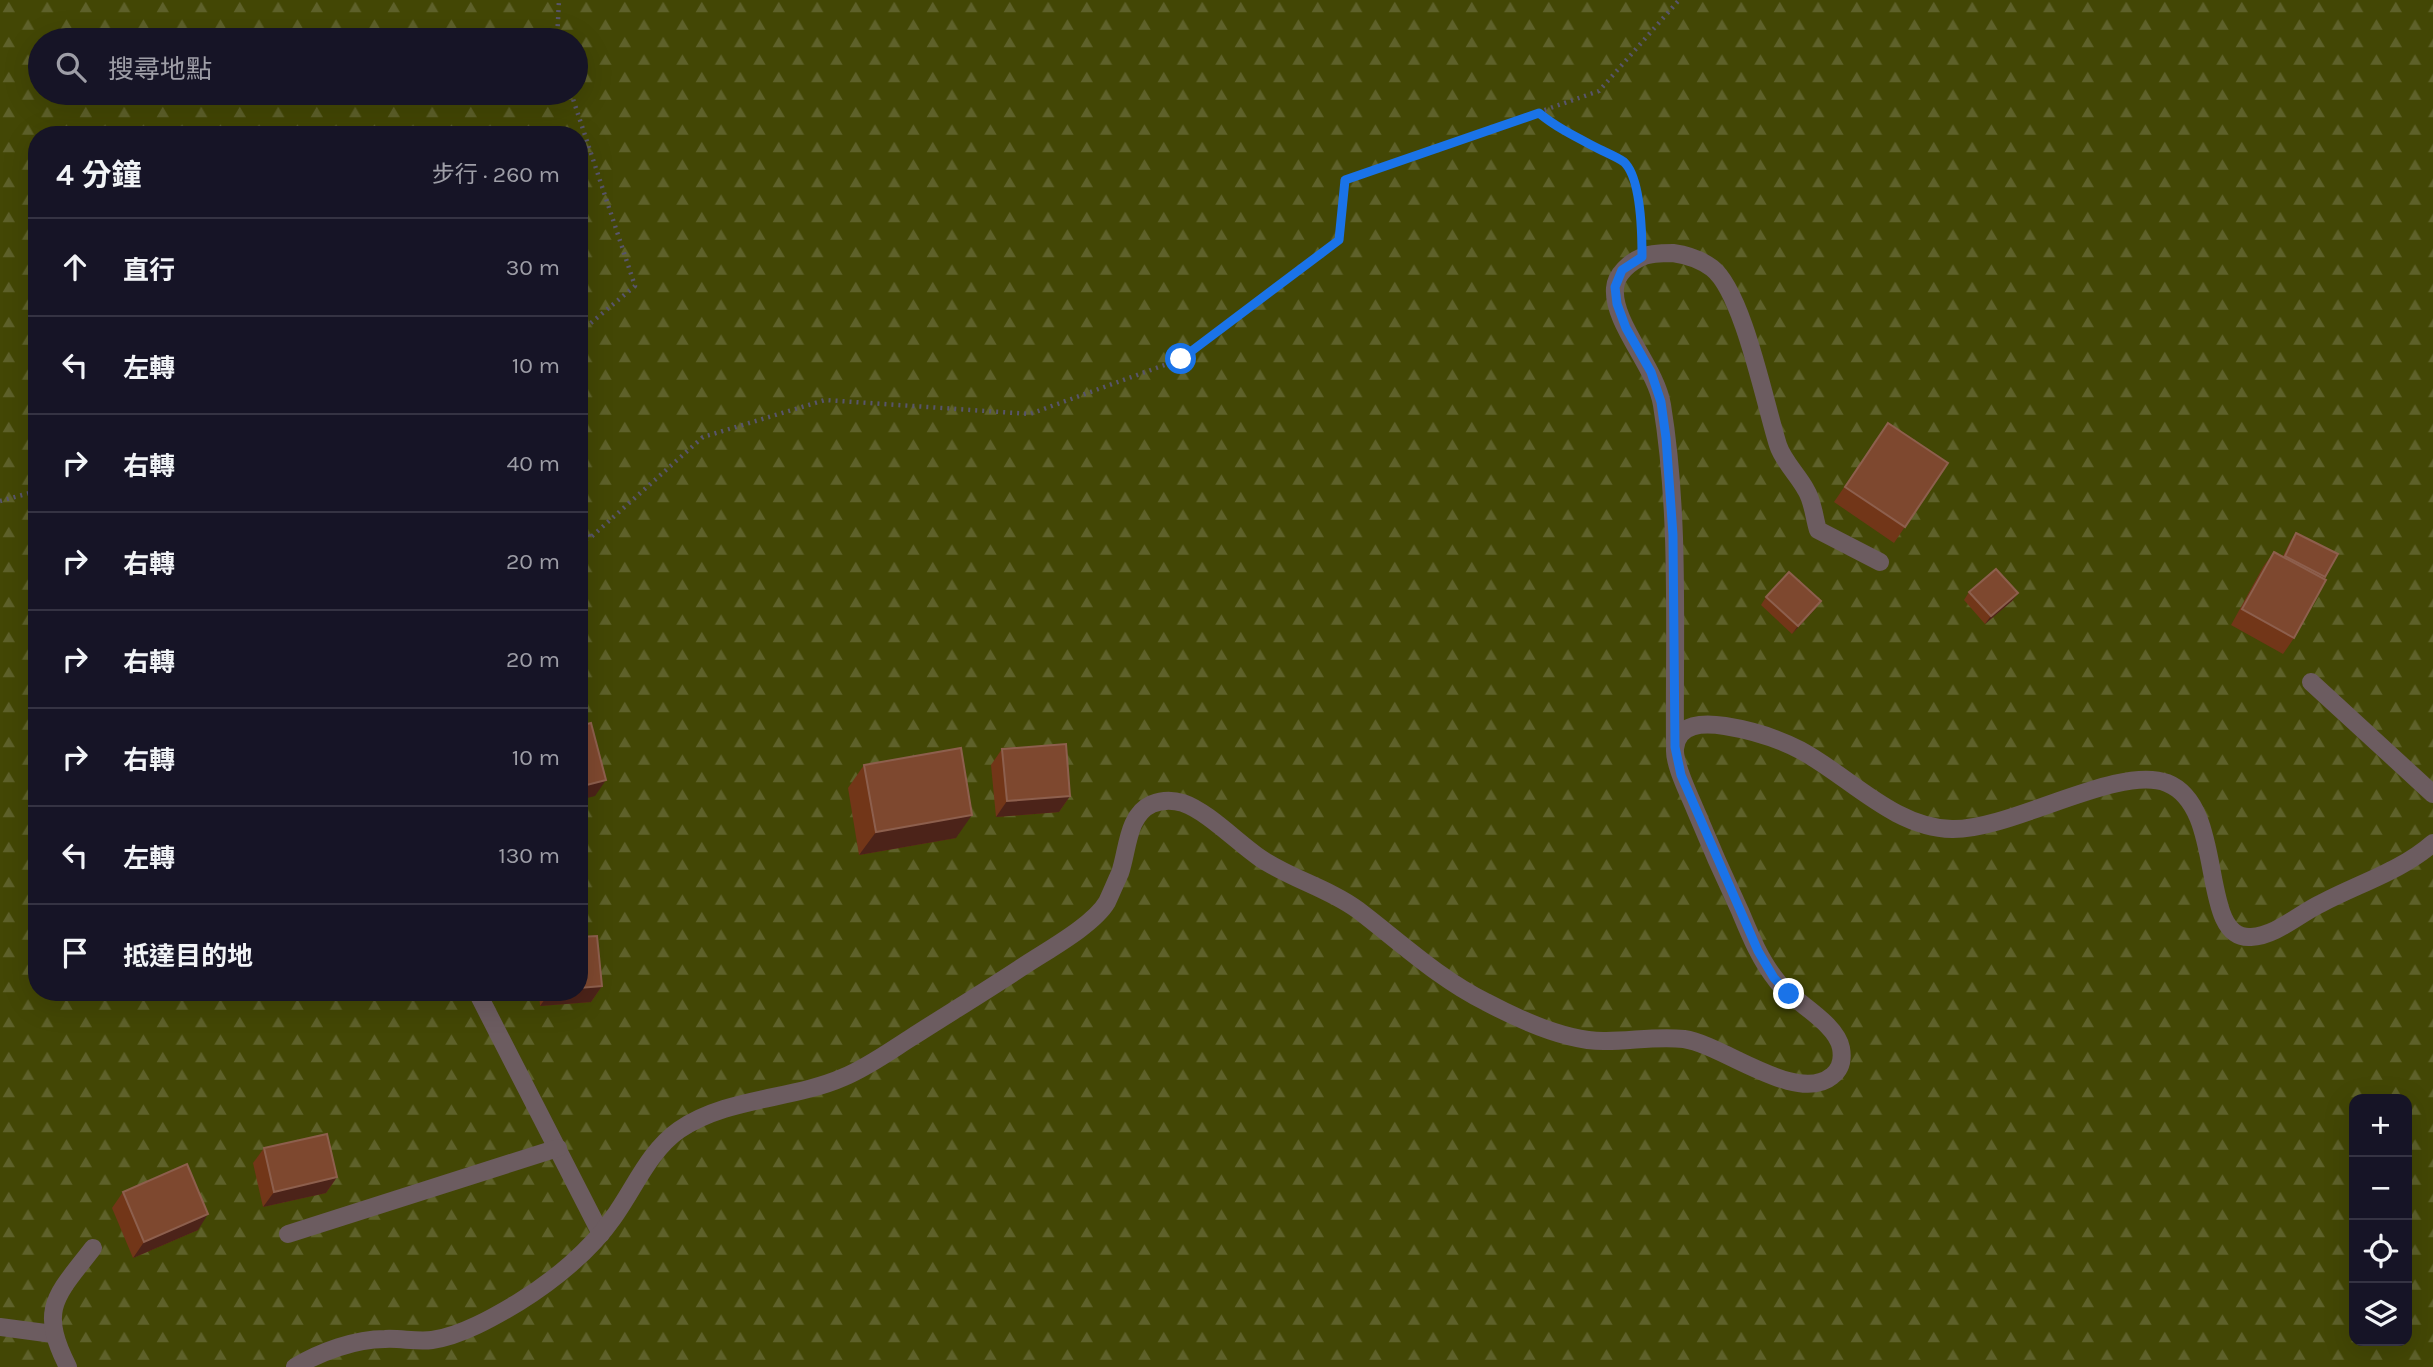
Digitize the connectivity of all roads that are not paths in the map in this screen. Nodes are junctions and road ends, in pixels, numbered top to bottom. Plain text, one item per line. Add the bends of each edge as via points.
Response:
1 (1880, 562) dead end
2 (2311, 682) dead end
3 (1675, 747) junction
4 (2433, 794) edge
5 (2433, 843) edge
6 (482, 1001) edge
7 (558, 1148) junction
8 (288, 1234) dead end
9 (601, 1234) junction
10 (93, 1248) dead end
11 (0, 1326) edge
12 (53, 1335) junction
13 (68, 1367) edge
14 (295, 1367) edge

1 - 3 street via 1818,530 1808,492 1779,449 1731,293 1713,269 1688,255 1665,253 1642,257 1622,270 1615,287 1617,304 1651,372 1666,438 1673,535
2 - 4 street
3 - 5 street via 1682,732 1696,724 1761,734 1796,748 1895,813 1926,826 1950,829 2000,822 2140,779 2168,783 2187,797 2200,818 2226,926 2235,935 2248,938 2272,931 2387,873
3 - 9 street via 1681,775 1758,951 1774,978 1837,1036 1843,1052 1840,1067 1829,1079 1794,1084 1700,1042 1644,1037 1586,1041 1564,1036 1484,1002 1430,968 1355,908 1284,873 1189,805 1174,800 1156,802 1140,812 1130,831 1121,871 1097,916 850,1075 806,1091 724,1109 678,1131 658,1150
6 - 7 street
7 - 8 street
7 - 9 street
9 - 14 street via 523,1300 461,1332 433,1340 377,1338 353,1343
10 - 12 street via 61,1288 52,1314
11 - 12 street
12 - 13 street

